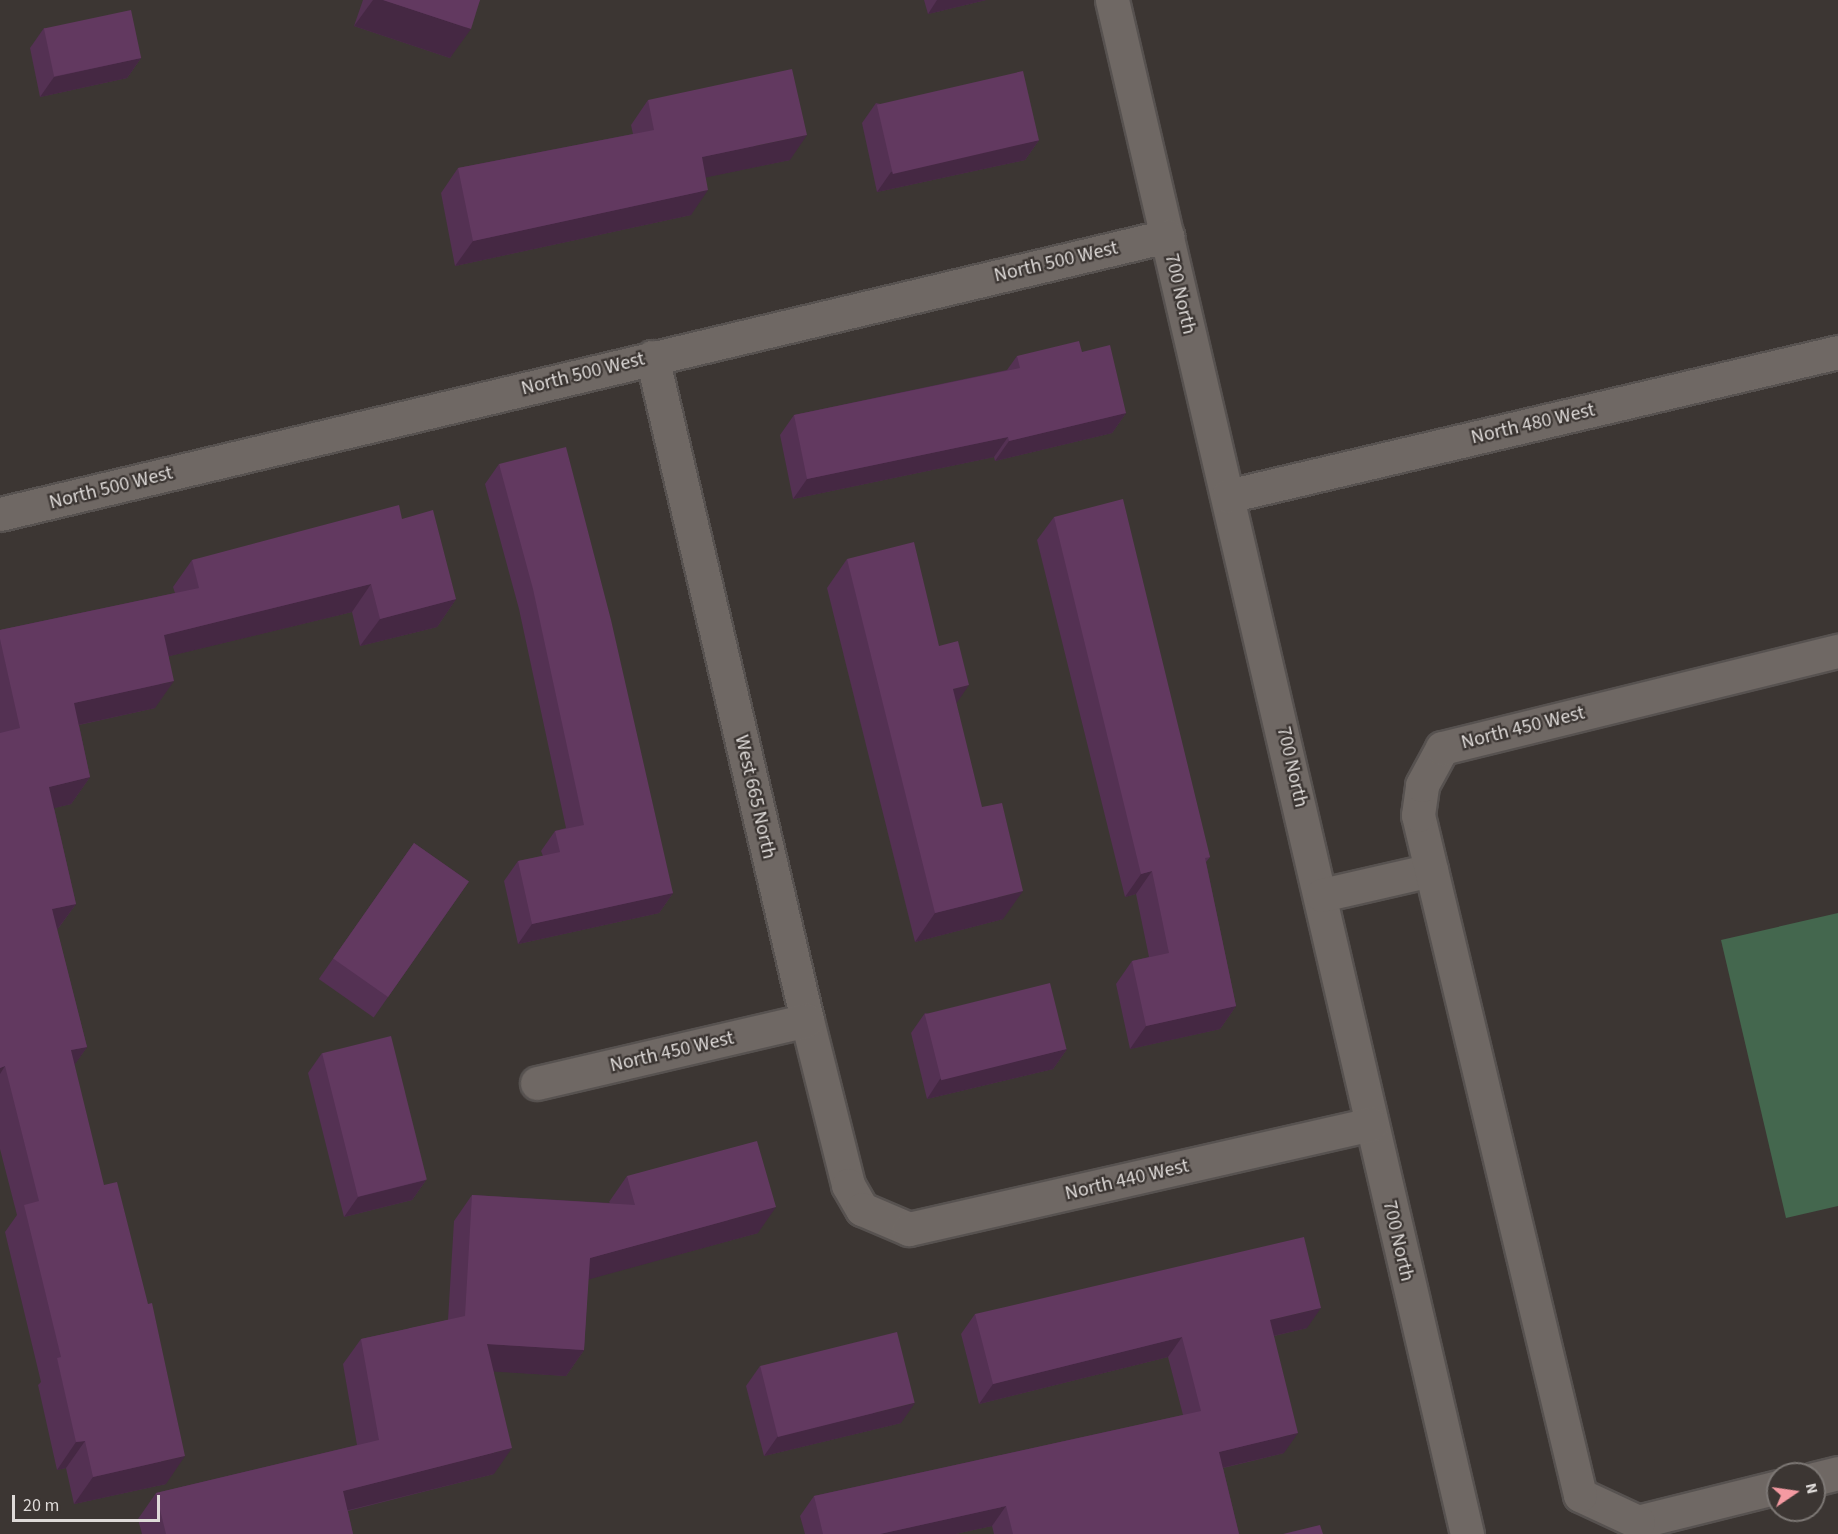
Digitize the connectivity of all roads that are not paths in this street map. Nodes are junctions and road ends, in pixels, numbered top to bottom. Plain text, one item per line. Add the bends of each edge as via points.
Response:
1 (1112, 0) edge
2 (1167, 236) junction
3 (1838, 352) edge
4 (652, 357) junction
5 (1228, 496) junction
6 (0, 514) edge
7 (1838, 651) edge
8 (1431, 870) junction
9 (1322, 896) junction
10 (807, 1020) junction
11 (537, 1083) dead end
12 (1371, 1124) junction
13 (884, 1221) joint
14 (1766, 1490) edge
15 (1467, 1534) edge

1 - 2 street, 700 North
2 - 4 street, North 500 West
2 - 5 street, 700 North
3 - 5 street, North 480 West
4 - 6 street, North 500 West
4 - 10 street, West 665 North
5 - 9 street, 700 North
7 - 8 street, North 450 West via 1443,748 1422,784 1418,815
8 - 9 street
8 - 14 street, North 450 West via 1580,1495 1638,1522
9 - 12 street, 700 North
10 - 11 street, North 450 West
10 - 13 street, West 665 North via 849,1185 862,1209
12 - 13 street, North 440 West via 909,1229
12 - 15 street, 700 North

